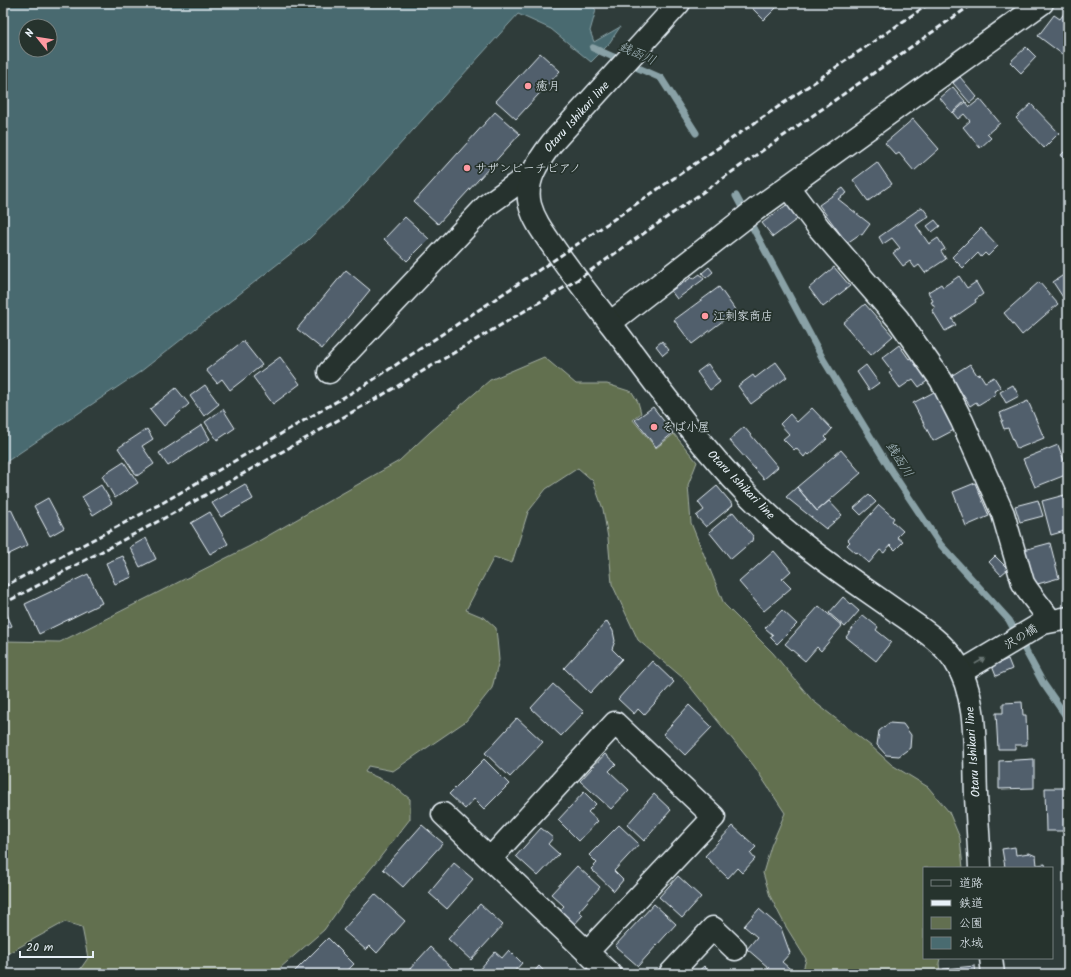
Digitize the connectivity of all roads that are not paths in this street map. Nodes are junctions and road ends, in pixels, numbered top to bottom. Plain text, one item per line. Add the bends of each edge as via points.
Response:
1 (679, 3) edge
2 (1042, 3) edge
3 (533, 172) junction
4 (788, 187) junction
5 (610, 323) junction
6 (329, 372) dead end
7 (1054, 621) edge
8 (961, 672) junction
9 (443, 814) dead end
10 (490, 859) junction
11 (980, 867) edge
12 (735, 949) dead end
13 (587, 952) junction
14 (991, 959) edge
15 (610, 974) edge
16 (670, 974) edge
17 (993, 974) edge

1 - 3 street, Otaru Ishikari line via 552,143
2 - 4 street
3 - 5 street, Otaru Ishikari line via 529,189 530,203 538,225
3 - 6 street via 487,205
4 - 5 street
4 - 7 street via 819,228 898,319 941,380 1003,514 1024,583
5 - 8 street, Otaru Ishikari line via 702,444 755,503 798,540 934,639 954,660
8 -> 7 street, 沢の橋
8 - 11 street, Otaru Ishikari line via 967,688 974,734
9 - 10 street
10 - 13 street
10 - 13 street via 615,723 714,816
12 - 16 street via 713,928
13 - 15 street
14 - 17 street

